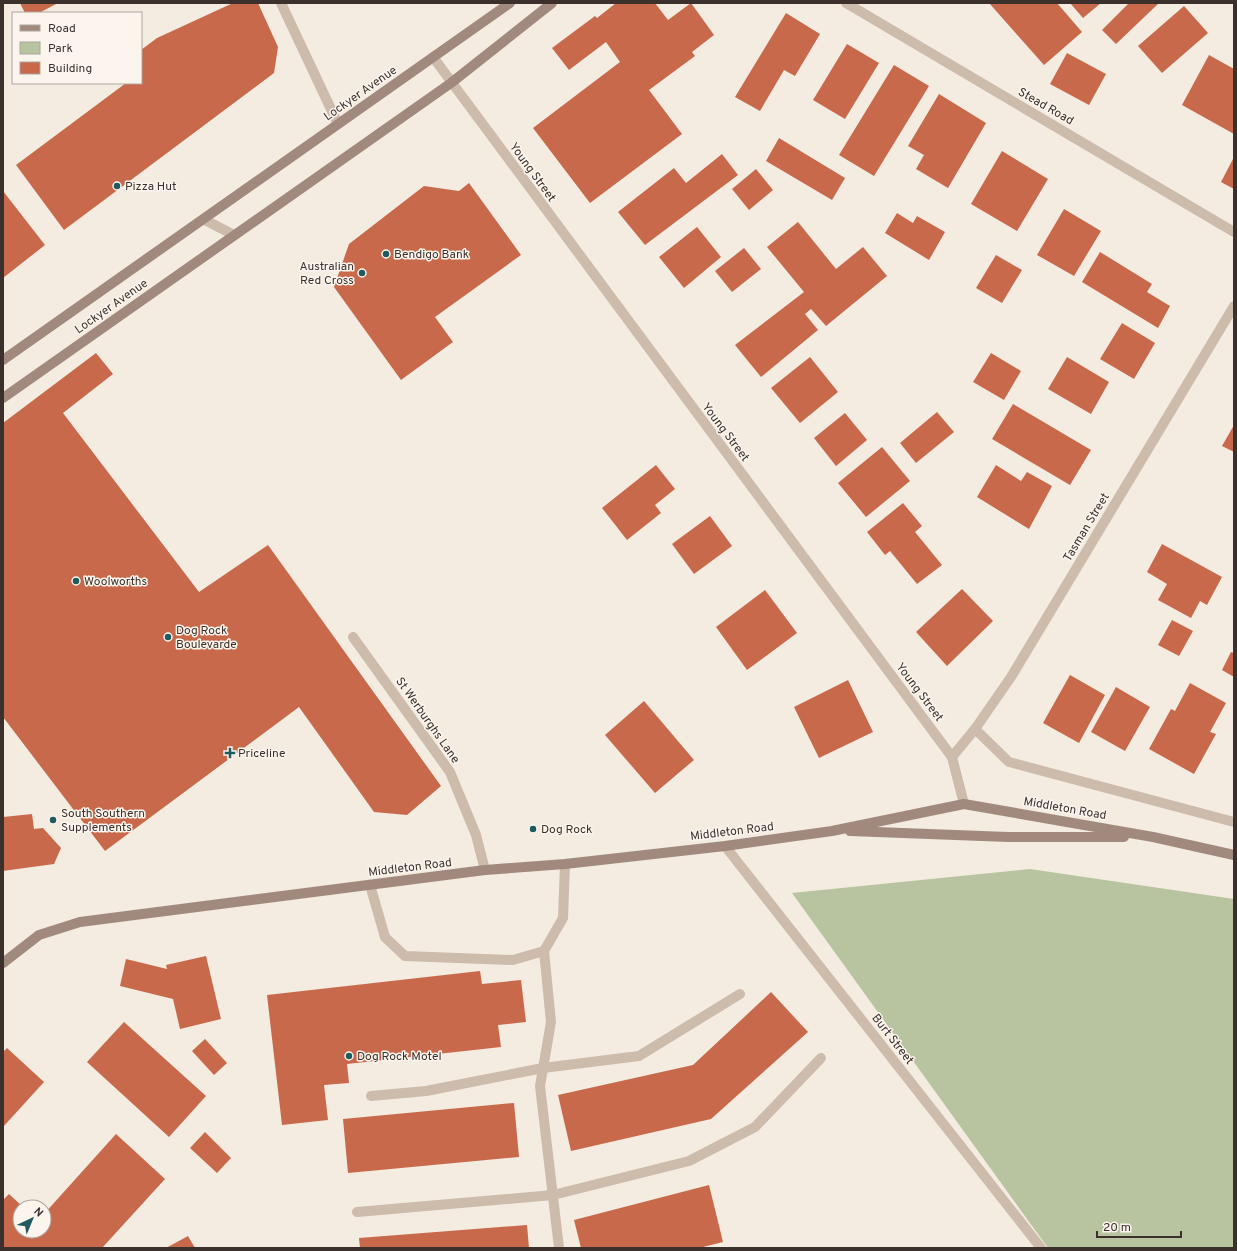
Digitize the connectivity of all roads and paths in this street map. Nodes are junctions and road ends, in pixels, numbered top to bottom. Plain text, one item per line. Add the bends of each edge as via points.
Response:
1 (281, 3) edge
2 (510, 3) edge
3 (552, 3) edge
4 (846, 3) edge
5 (433, 57) junction
6 (451, 83) junction
7 (338, 124) junction
8 (204, 220) junction
9 (1234, 232) edge
10 (234, 235) junction
11 (1234, 306) edge
12 (3, 360) edge
13 (3, 398) edge
14 (353, 637) dead end
15 (975, 729) junction
16 (952, 756) junction
17 (964, 804) junction
18 (1234, 822) edge
19 (832, 831) junction
20 (1153, 836) junction
21 (725, 846) junction
22 (1234, 855) edge
23 (565, 864) junction
24 (485, 870) junction
25 (370, 885) junction
26 (544, 951) junction
27 (3, 963) edge
28 (740, 994) dead end
29 (821, 1058) dead end
30 (543, 1068) junction
31 (371, 1096) dead end
32 (553, 1195) junction
33 (357, 1212) dead end
34 (559, 1248) edge
35 (1041, 1248) edge

1 - 7 street
2 - 5 main road, Lockyer Avenue
3 - 6 main road, Lockyer Avenue
4 - 9 street, Stead Road
5 - 6 street
5 - 7 main road, Lockyer Avenue
6 - 10 main road, Lockyer Avenue
6 - 16 street, Young Street
7 - 8 main road, Lockyer Avenue
8 - 10 street
8 - 12 main road, Lockyer Avenue
10 - 13 main road, Lockyer Avenue
11 - 15 street, Tasman Street via 1011,677
14 - 24 street, St Werburghs Lane via 450,772 476,835
15 - 16 street, Tasman Street
15 - 18 street via 1009,762
16 - 17 street, Young Street
17 - 19 main road, Middleton Road
17 - 20 main road, Middleton Road
19 - 20 main road, Middleton Road via 1008,836
19 - 21 main road, Middleton Road
20 - 22 main road, Middleton Road
21 - 23 main road, Middleton Road
21 - 35 street, Burt Street
23 - 24 main road, Middleton Road
23 - 26 street via 563,918
24 - 25 main road, Middleton Road
25 - 26 street via 385,937 404,956 513,960
25 - 27 main road, Middleton Road via 80,922 39,935
26 - 30 street via 551,1022
28 - 30 street via 640,1056
29 - 32 street via 754,1127 689,1161
30 - 31 street via 426,1091
30 - 32 street via 540,1086
32 - 33 street
32 - 34 street

